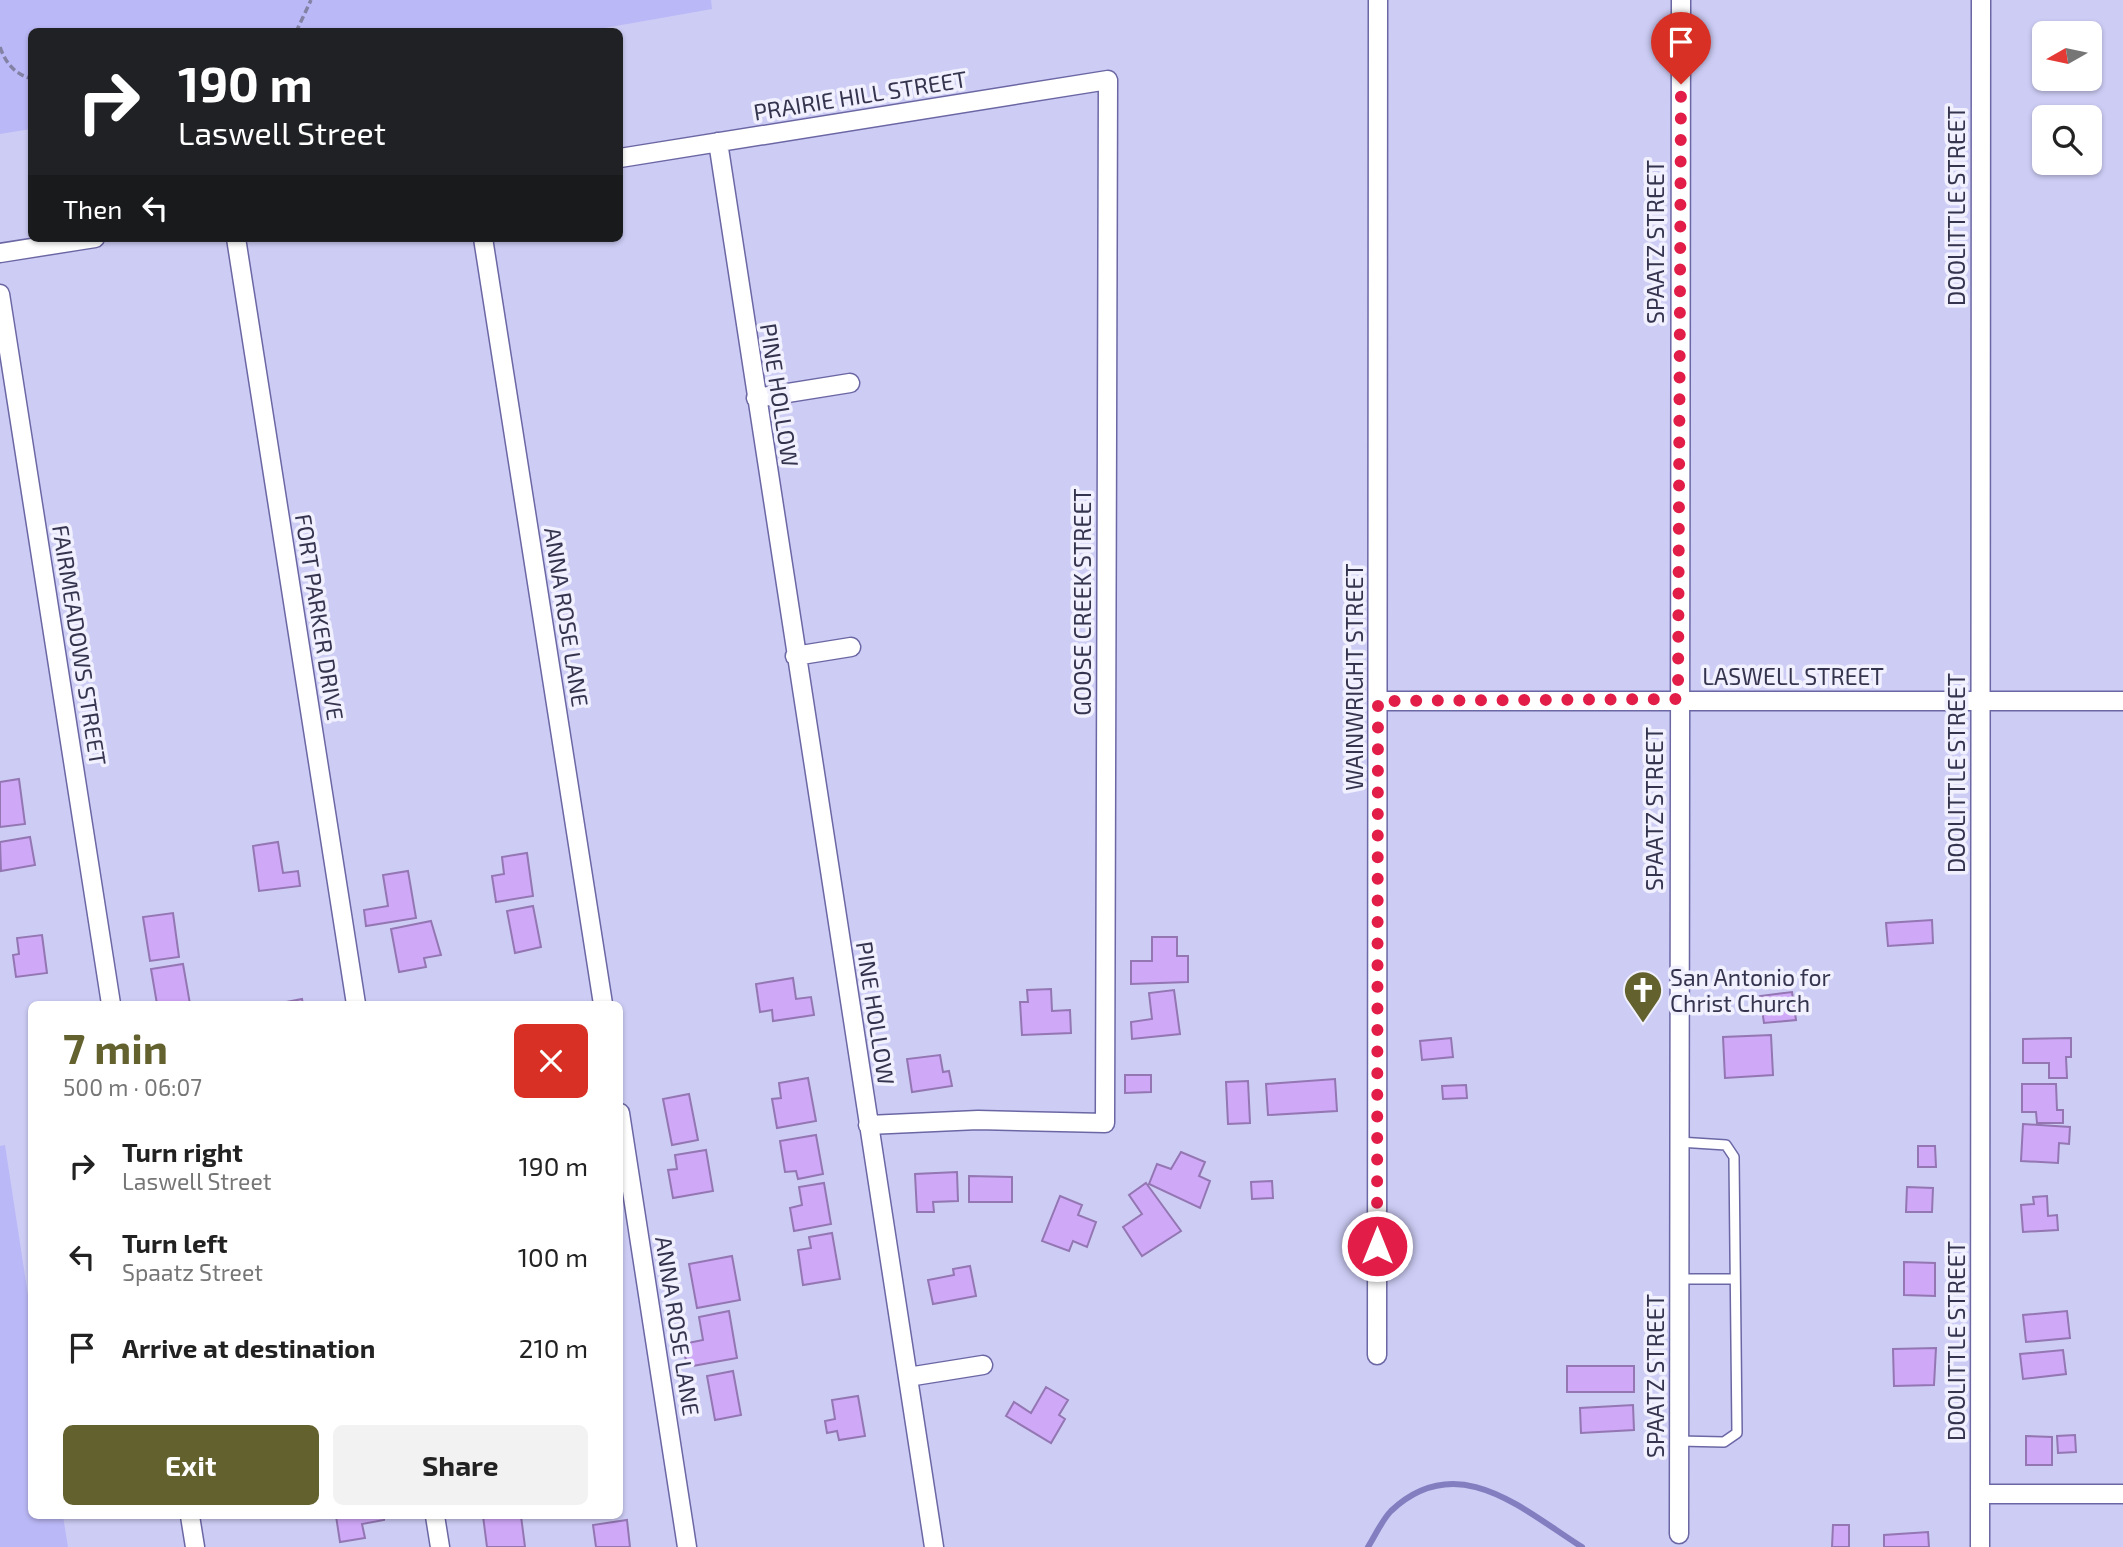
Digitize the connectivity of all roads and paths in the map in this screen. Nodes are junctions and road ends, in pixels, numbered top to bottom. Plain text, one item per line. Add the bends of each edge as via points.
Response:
1 (311, 0) edge
2 (1378, 0) edge
3 (1681, 0) edge
4 (1981, 0) edge
5 (298, 28) edge
6 (0, 47) edge
7 (28, 78) edge
8 (1108, 80) joint
9 (718, 142) junction
10 (623, 158) edge
11 (70, 242) edge
12 (237, 242) edge
13 (484, 242) edge
14 (0, 253) edge
15 (0, 294) edge
16 (850, 383) dead end
17 (756, 397) junction
18 (851, 647) dead end
19 (795, 656) junction
20 (1678, 699) junction
21 (1378, 701) junction
22 (1980, 701) junction
23 (2123, 701) edge
24 (111, 1001) edge
25 (356, 1001) edge
26 (603, 1001) edge
27 (869, 1125) junction
28 (623, 1131) edge
29 (1679, 1142) junction
30 (1679, 1279) junction
31 (1735, 1279) junction
32 (1377, 1355) dead end
33 (983, 1365) dead end
34 (908, 1377) junction
35 (1679, 1441) junction
36 (1980, 1494) junction
37 (2123, 1494) edge
38 (190, 1519) edge
39 (435, 1519) edge
40 (1679, 1534) dead end
41 (195, 1547) edge
42 (440, 1547) edge
43 (687, 1547) edge
44 (933, 1547) edge
45 (1980, 1547) edge

1 - 5 path
2 - 21 street, WAINWRIGHT STREET
3 - 20 street, SPAATZ STREET
4 - 22 street, DOOLITTLE STREET
6 - 7 path via 18,75
8 - 9 street, PRAIRIE HILL STREET
8 - 27 street, GOOSE CREEK STREET via 1105,1123
9 - 10 street, PRAIRIE HILL STREET
9 - 17 street, PINE HOLLOW
11 - 14 street
12 - 25 street, FORT PARKER DRIVE
13 - 26 street, ANNA ROSE LANE
15 - 24 street, FAIRMEADOWS STREET
16 - 17 street
17 - 19 street, PINE HOLLOW
18 - 19 street
19 - 27 street, PINE HOLLOW
20 - 21 street, LASWELL STREET
20 - 22 street, LASWELL STREET
20 - 29 street, SPAATZ STREET
21 - 32 street, WAINWRIGHT STREET
22 - 23 street, LASWELL STREET
22 - 36 street, DOOLITTLE STREET
27 - 34 street, PINE HOLLOW
28 - 43 street, ANNA ROSE LANE
29 - 30 street, SPAATZ STREET
29 - 31 lane via 1726,1145 1734,1157
30 - 31 lane
30 - 35 street, SPAATZ STREET
31 - 35 lane via 1737,1433 1724,1442
33 - 34 street
34 - 44 street, PINE HOLLOW
35 - 40 street, SPAATZ STREET
36 - 37 street
36 - 45 street, DOOLITTLE STREET
38 - 41 street
39 - 42 street

